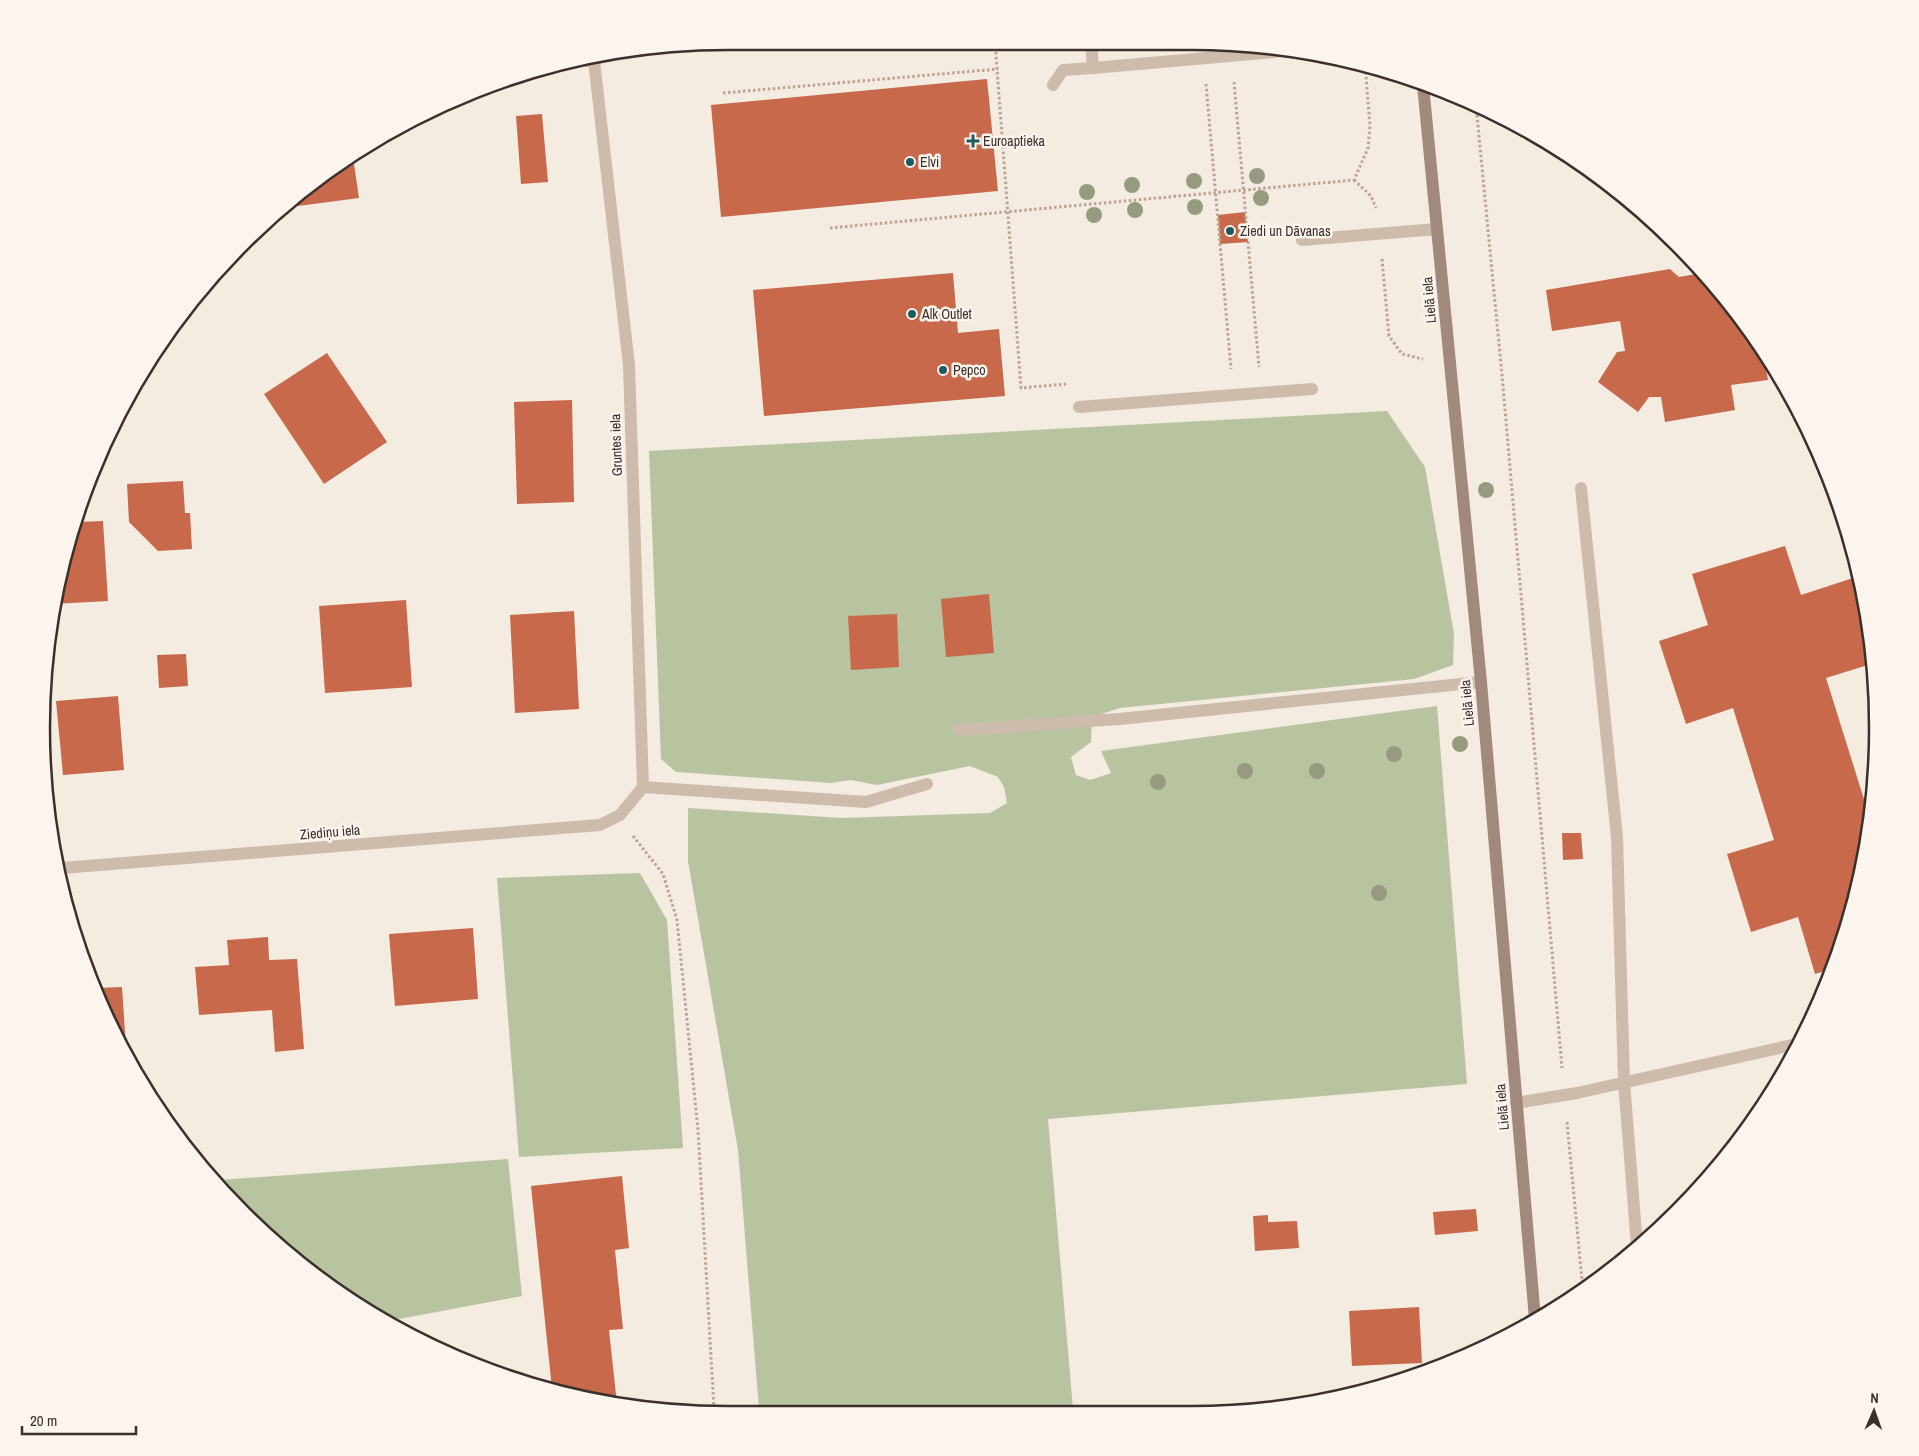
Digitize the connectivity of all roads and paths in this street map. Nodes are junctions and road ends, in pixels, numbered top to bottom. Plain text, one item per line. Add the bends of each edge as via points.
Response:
1 (995, 50) edge
2 (1092, 50) edge
3 (1260, 54) edge
4 (1232, 57) junction
5 (1204, 58) junction
6 (594, 63) edge
7 (1093, 68) junction
8 (998, 69) junction
9 (1366, 73) edge
10 (1053, 85) dead end
11 (1424, 92) edge
12 (723, 93) dead end
13 (1477, 114) edge
14 (1354, 180) junction
15 (1244, 190) junction
16 (1216, 192) junction
17 (1006, 211) junction
18 (830, 228) dead end
19 (1437, 229) junction
20 (1379, 234) junction
21 (1302, 240) dead end
22 (1450, 361) junction
23 (1068, 384) dead end
24 (1312, 389) dead end
25 (1261, 393) junction
26 (1233, 394) junction
27 (1079, 408) dead end
28 (1580, 488) dead end
29 (1480, 682) junction
30 (959, 730) dead end
31 (927, 784) dead end
32 (643, 787) junction
33 (620, 815) junction
34 (65, 868) edge
35 (1789, 1046) edge
36 (1624, 1082) junction
37 (1564, 1095) junction
38 (1516, 1103) junction
39 (1636, 1239) edge
40 (1582, 1282) edge
41 (1534, 1312) edge
42 (714, 1406) edge

1 - 8 path
2 - 7 street
3 - 4 street
4 - 5 street
4 - 15 path
5 - 7 street
5 - 16 path
6 - 32 street, Gruntes iela via 629,365
7 - 10 street via 1063,70
8 - 12 path
8 - 17 path
9 - 14 path via 1370,126 1368,148
11 - 19 street, Lielā iela
13 - 37 path
14 - 15 path
14 - 20 path via 1376,205
15 - 16 path
15 - 25 path
16 - 17 path
16 - 26 path
17 - 18 path
17 - 23 path via 1020,388
19 - 20 street
19 - 22 street, Lielā iela
20 - 21 street
20 - 22 path via 1389,336 1402,354
22 - 29 street, Lielā iela
24 - 25 street
25 - 26 street
26 - 27 street
28 - 36 street via 1617,837
29 - 30 street via 1119,719
29 - 38 street, Lielā iela
31 - 32 street via 866,802
32 - 33 street
33 - 34 street, Ziediņu iela via 600,825
33 - 42 path via 663,874 677,920 698,1130
35 - 36 street
36 - 37 street
36 - 39 street
37 - 38 street
37 - 40 path
38 - 41 street, Lielā iela

